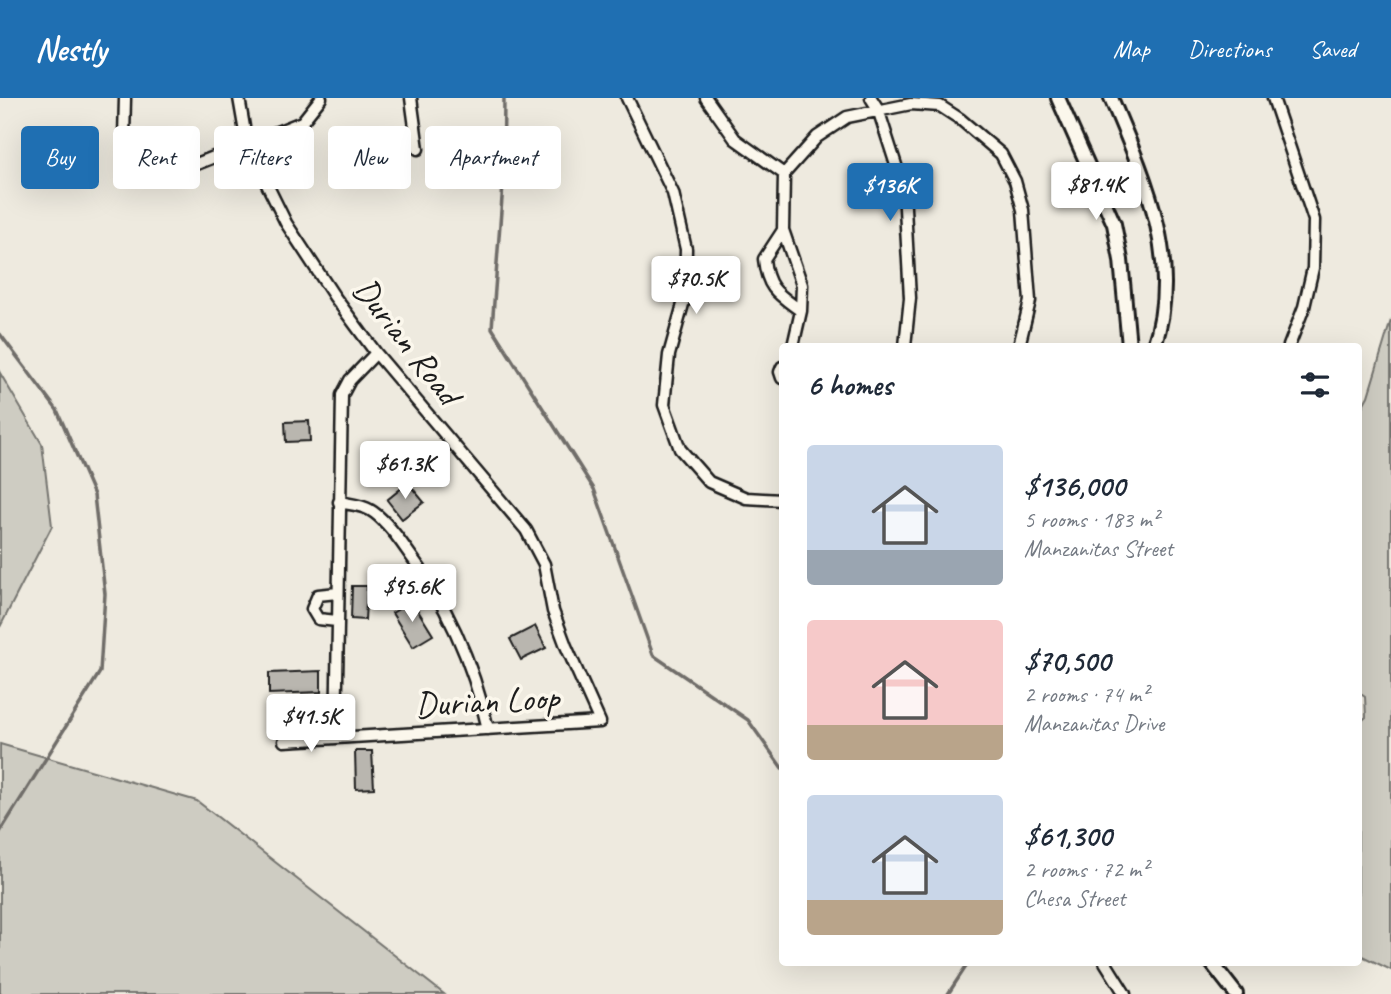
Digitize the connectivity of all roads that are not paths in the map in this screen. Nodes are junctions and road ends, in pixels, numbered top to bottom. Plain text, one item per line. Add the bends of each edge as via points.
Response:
1 (125, 98) edge
2 (239, 98) edge
3 (321, 98) edge
4 (411, 98) edge
5 (627, 98) edge
6 (706, 98) edge
7 (871, 98) edge
8 (1058, 98) edge
9 (1111, 98) edge
10 (1273, 98) edge
11 (878, 109) junction
12 (244, 126) edge
13 (292, 126) edge
14 (418, 149) dead end
15 (214, 157) edge
16 (784, 174) junction
17 (269, 189) edge
18 (783, 230) junction
19 (801, 311) junction
20 (794, 343) edge
21 (905, 343) edge
22 (1020, 343) edge
23 (1129, 343) edge
24 (1155, 343) edge
25 (1290, 343) edge
26 (376, 353) junction
27 (779, 500) edge
28 (339, 502) junction
29 (337, 593) junction
30 (337, 621) junction
31 (600, 722) joint
32 (488, 729) junction
33 (336, 738) junction
34 (284, 741) dead end
35 (1108, 966) edge
36 (1214, 966) edge
37 (1125, 994) edge
38 (1236, 994) edge

1 - 15 street via 124,137 139,157 158,168 194,165
2 - 12 street, Durian Road
3 - 13 street via 302,122
4 - 14 street
5 - 27 street via 673,193 686,249 685,297 669,355 664,405 680,449 709,482 747,498
6 - 16 street via 735,139
7 - 11 street
8 - 23 street via 1114,224 1122,260
9 - 24 street via 1148,185 1158,229 1166,298
10 - 25 street via 1314,220 1313,268
11 - 16 street via 847,117 817,137
11 - 21 street via 904,190 910,298
11 - 22 street via 940,106 1001,154 1023,210 1030,301
16 - 18 street
17 - 26 street, Durian Road via 286,223
18 - 19 street via 802,285
18 - 19 street via 764,259 766,279
19 - 20 street
26 - 28 street via 342,395
26 - 31 street, Durian Road via 526,530 544,564 553,611
28 - 29 street
28 - 32 street via 370,509 428,578 469,663
29 - 30 street
29 - 30 street via 318,595 312,609 318,619
30 - 33 street
31 - 32 street, Durian Loop
32 - 33 street, Durian Loop
33 - 34 street, Durian Loop
35 - 37 street
36 - 38 street

